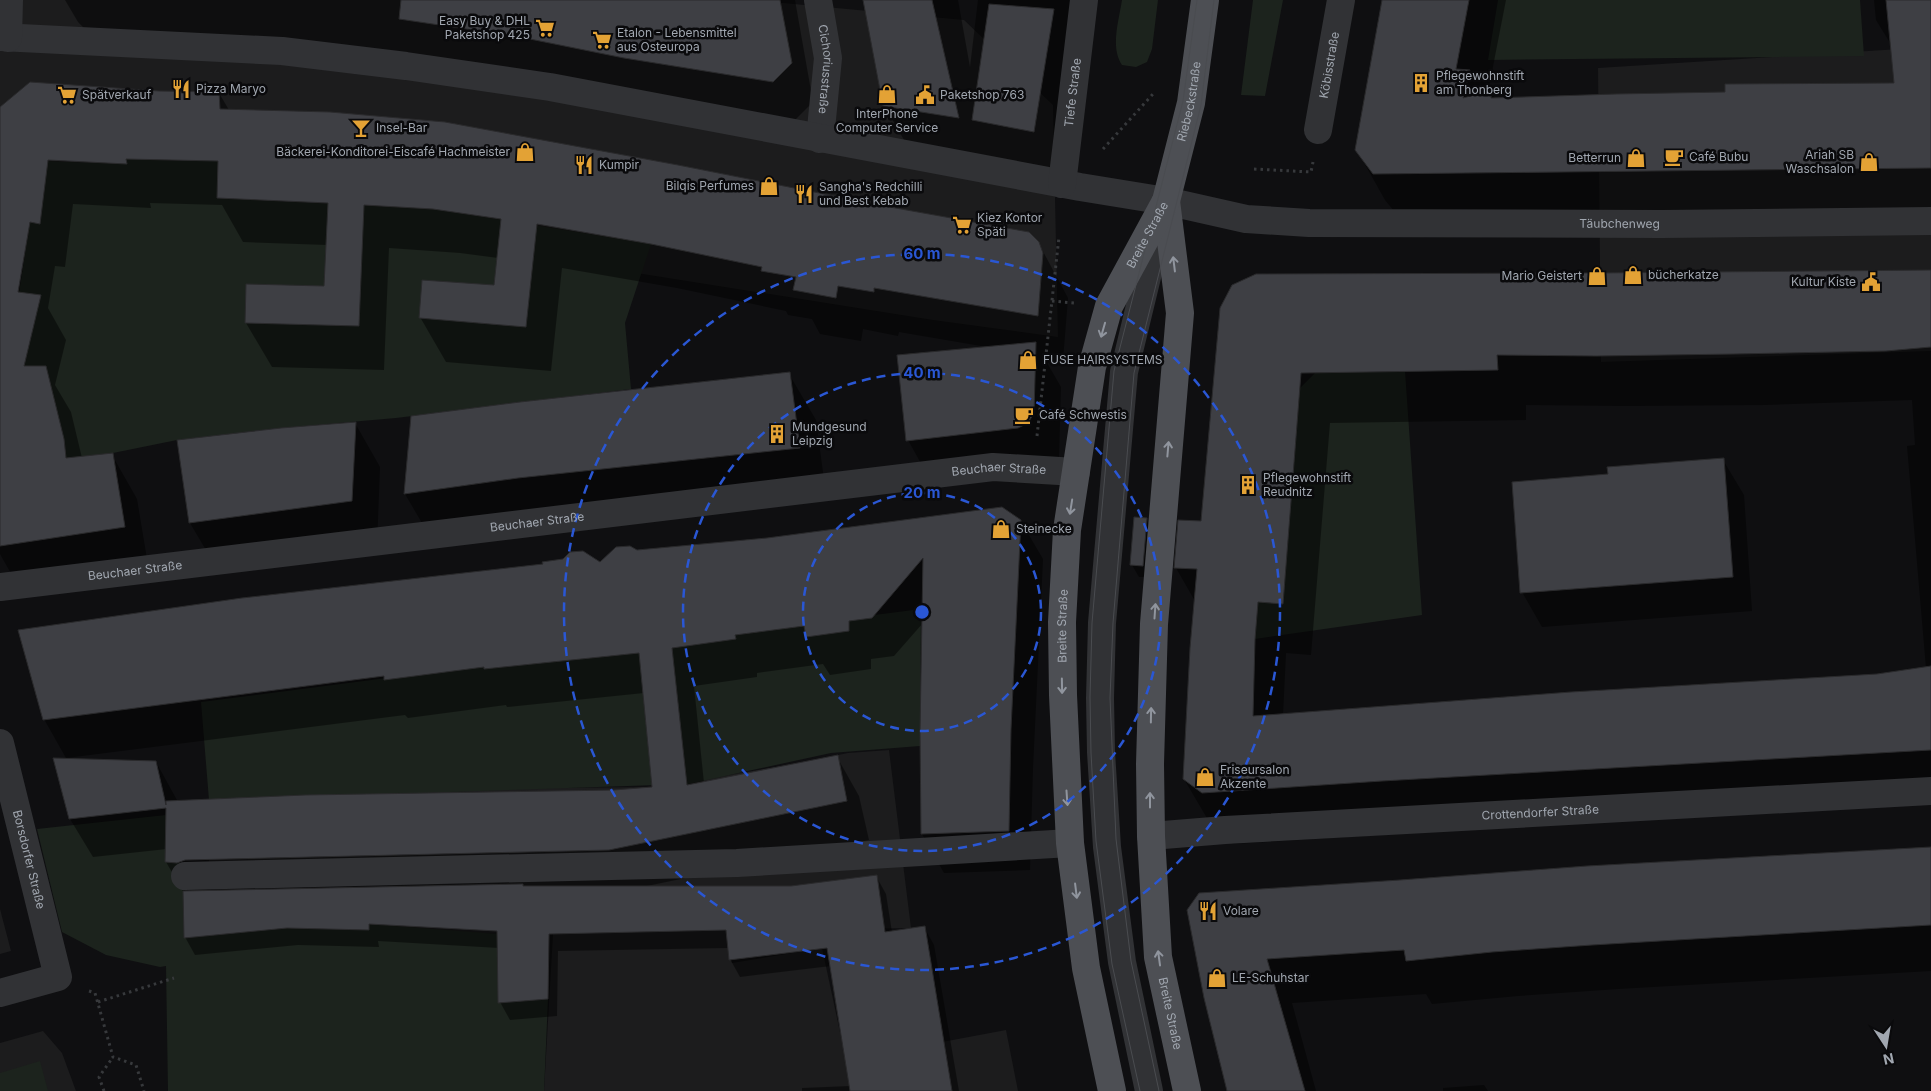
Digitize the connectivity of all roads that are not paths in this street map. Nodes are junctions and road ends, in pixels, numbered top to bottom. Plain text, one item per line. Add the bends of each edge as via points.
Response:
1 (9, 0) edge
2 (818, 0) edge
3 (1084, 0) edge
4 (1205, 0) edge
5 (1341, 0) edge
6 (4, 37) edge
7 (1318, 130) road end
8 (820, 139) junction
9 (1062, 184) junction
10 (1166, 201) junction
11 (1931, 221) edge
12 (1076, 472) junction
13 (0, 587) edge
14 (0, 743) edge
15 (1931, 791) edge
16 (1151, 836) junction
17 (1070, 843) junction
18 (185, 876) dead end
19 (0, 993) edge
20 (1112, 1091) edge
21 (1149, 1091) edge
22 (1186, 1091) edge

1 - 6 street
2 - 8 street, Cichoriusstraße via 828,58
3 - 9 street, Tiefe Straße
4 - 10 main road, Riebeckstraße via 1191,103
5 - 7 street, Köbisstraße
6 - 8 street, Täubchenweg via 282,51 406,66 550,87
8 - 9 street, Täubchenweg
9 - 10 street, Täubchenweg
10 - 11 street, Täubchenweg via 1246,219 1309,223
10 -> 12 main road, Breite Straße via 1110,306 1092,367
16 -> 10 main road, Breite Straße via 1154,624 1180,313
10 - 21 street via 1124,372 1102,623 1100,698 1107,847 1122,962
12 - 13 street, Beuchaer Straße via 993,467
12 -> 17 main road, Breite Straße via 1067,530 1062,622
14 - 19 street, Borsdorfer Straße via 58,977
15 - 16 street, Crottendorfer Straße
22 -> 16 main road, Breite Straße via 1158,957
17 - 18 street via 737,863
17 -> 20 main road, Breite Straße via 1086,968

